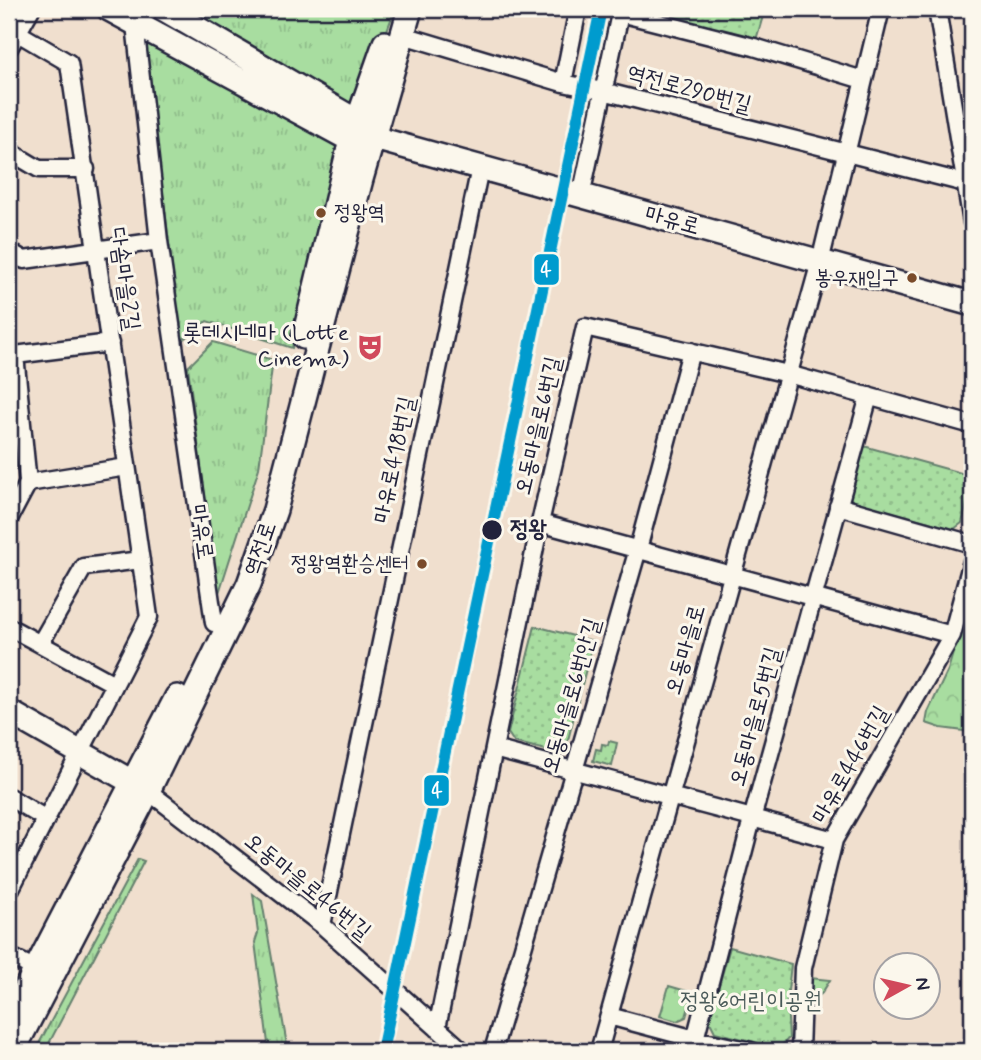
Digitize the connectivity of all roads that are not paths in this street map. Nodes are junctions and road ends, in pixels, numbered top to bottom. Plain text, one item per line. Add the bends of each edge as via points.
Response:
1 (31, 9) edge
2 (109, 9) edge
3 (164, 9) edge
4 (395, 9) edge
5 (410, 9) edge
6 (578, 9) edge
7 (937, 9) edge
8 (876, 10) edge
9 (620, 11) edge
10 (135, 24) junction
11 (18, 33) junction
12 (403, 35) junction
13 (9, 48) edge
14 (863, 80) junction
15 (563, 83) junction
16 (603, 91) junction
17 (361, 133) junction
18 (9, 151) edge
19 (846, 154) junction
20 (480, 168) junction
21 (86, 169) junction
22 (965, 183) junction
23 (581, 196) junction
24 (972, 223) edge
25 (159, 241) junction
26 (97, 250) junction
27 (9, 251) edge
28 (820, 262) junction
29 (972, 304) edge
30 (110, 343) junction
31 (691, 351) junction
32 (12, 354) edge
33 (788, 374) junction
34 (869, 396) junction
35 (972, 425) edge
36 (127, 467) junction
37 (28, 483) junction
38 (838, 506) junction
39 (9, 519) edge
40 (540, 523) junction
41 (972, 544) edge
42 (638, 549) junction
43 (141, 561) junction
44 (972, 561) edge
45 (731, 574) junction
46 (970, 587) edge
47 (813, 597) junction
48 (214, 623) junction
49 (9, 627) edge
50 (952, 635) junction
51 (40, 644) junction
52 (114, 684) junction
53 (9, 712) edge
54 (494, 749) junction
55 (80, 753) junction
56 (574, 771) junction
57 (140, 787) junction
58 (9, 797) edge
59 (669, 797) junction
60 (752, 818) junction
61 (46, 819) junction
62 (834, 840) junction
63 (10, 885) edge
64 (322, 925) junction
65 (9, 956) edge
66 (36, 969) junction
67 (609, 1017) junction
68 (9, 1021) edge
69 (437, 1028) junction
70 (694, 1045) edge
71 (13, 1051) edge
72 (464, 1051) edge
73 (493, 1051) edge
74 (599, 1051) edge
75 (751, 1051) edge
76 (800, 1051) edge

1 - 11 street
2 - 10 main road, 마유로
3 - 17 main road, 마유로
4 - 17 main road, 역전로
5 - 12 main road, 역전로
6 - 15 street
7 - 22 street
8 - 14 street, 오동마을로
9 - 14 street
9 - 16 street
10 - 17 main road, 마유로
10 - 25 street, 마유로
11 - 13 street
11 - 21 street, 다솜마을2길 via 69,63
12 - 15 street, 역전로290번길
12 - 17 main road, 역전로
14 - 19 street, 오동마을로
15 - 16 street, 역전로290번길
16 - 19 street, 역전로290번길
16 - 23 street
17 - 20 main road, 마유로
17 - 48 main road, 역전로 via 248,549
17 - 57 main road, 역전로 via 275,510 249,584
18 - 21 street via 39,169
19 - 22 street, 역전로290번길
19 - 28 street, 오동마을로
20 - 23 main road, 마유로
20 - 64 street, 마유로418번길
21 - 26 street, 다솜마을2길
22 - 24 street
23 - 28 main road, 마유로
25 - 26 street
25 - 48 street, 마유로
26 - 27 street via 24,260
26 - 30 street, 다솜마을2길
28 - 29 main road, 마유로
28 - 33 street, 오동마을로
30 - 32 street
30 - 36 street, 다솜마을2길
31 - 33 street, 오동마을로6번길
31 - 40 street, 오동마을로6번길 via 586,327
31 - 42 street, 오동마을로6번안길
32 - 37 street
33 - 34 street
33 - 45 street, 오동마을로
34 - 35 street
34 - 38 street, 오동마을로5번길
36 - 37 street
36 - 43 street, 다솜마을2길
37 - 39 street
38 - 41 street
38 - 47 street, 오동마을로5번길
40 - 42 street
40 - 54 street, 오동마을로6번길
42 - 45 street
42 - 56 street, 오동마을로6번안길
43 - 51 street via 84,567
43 - 52 street, 다솜마을2길 via 149,617
44 - 46 street, 마유로446번길
45 - 47 street
45 - 59 street, 오동마을로
46 - 50 street, 마유로446번길
47 - 50 street
47 - 60 street, 오동마을로5번길
48 - 57 main road, 역전로
49 - 51 street
50 - 62 street, 마유로446번길
51 - 52 street
52 - 55 street, 다솜마을2길
53 - 55 main road
54 - 56 street
54 - 69 street, 오동마을로6번길
55 - 57 main road
55 - 61 street, 다솜마을2길
56 - 59 street
56 - 73 street, 오동마을로6번안길
57 - 64 street, 오동마을로46번길
57 - 66 main road, 역전로
57 - 71 main road, 역전로
58 - 61 street
59 - 60 street
59 - 67 street, 오동마을로
60 - 62 street
60 - 70 street, 오동마을로5번길
61 - 63 street, 다솜마을2길
62 - 76 street, 마유로446번길 via 803,968
64 - 69 street, 오동마을로46번길
65 - 66 street
66 - 68 main road, 역전로
67 - 70 street
67 - 74 street, 오동마을로
69 - 72 street, 오동마을로46번길
70 - 75 street

